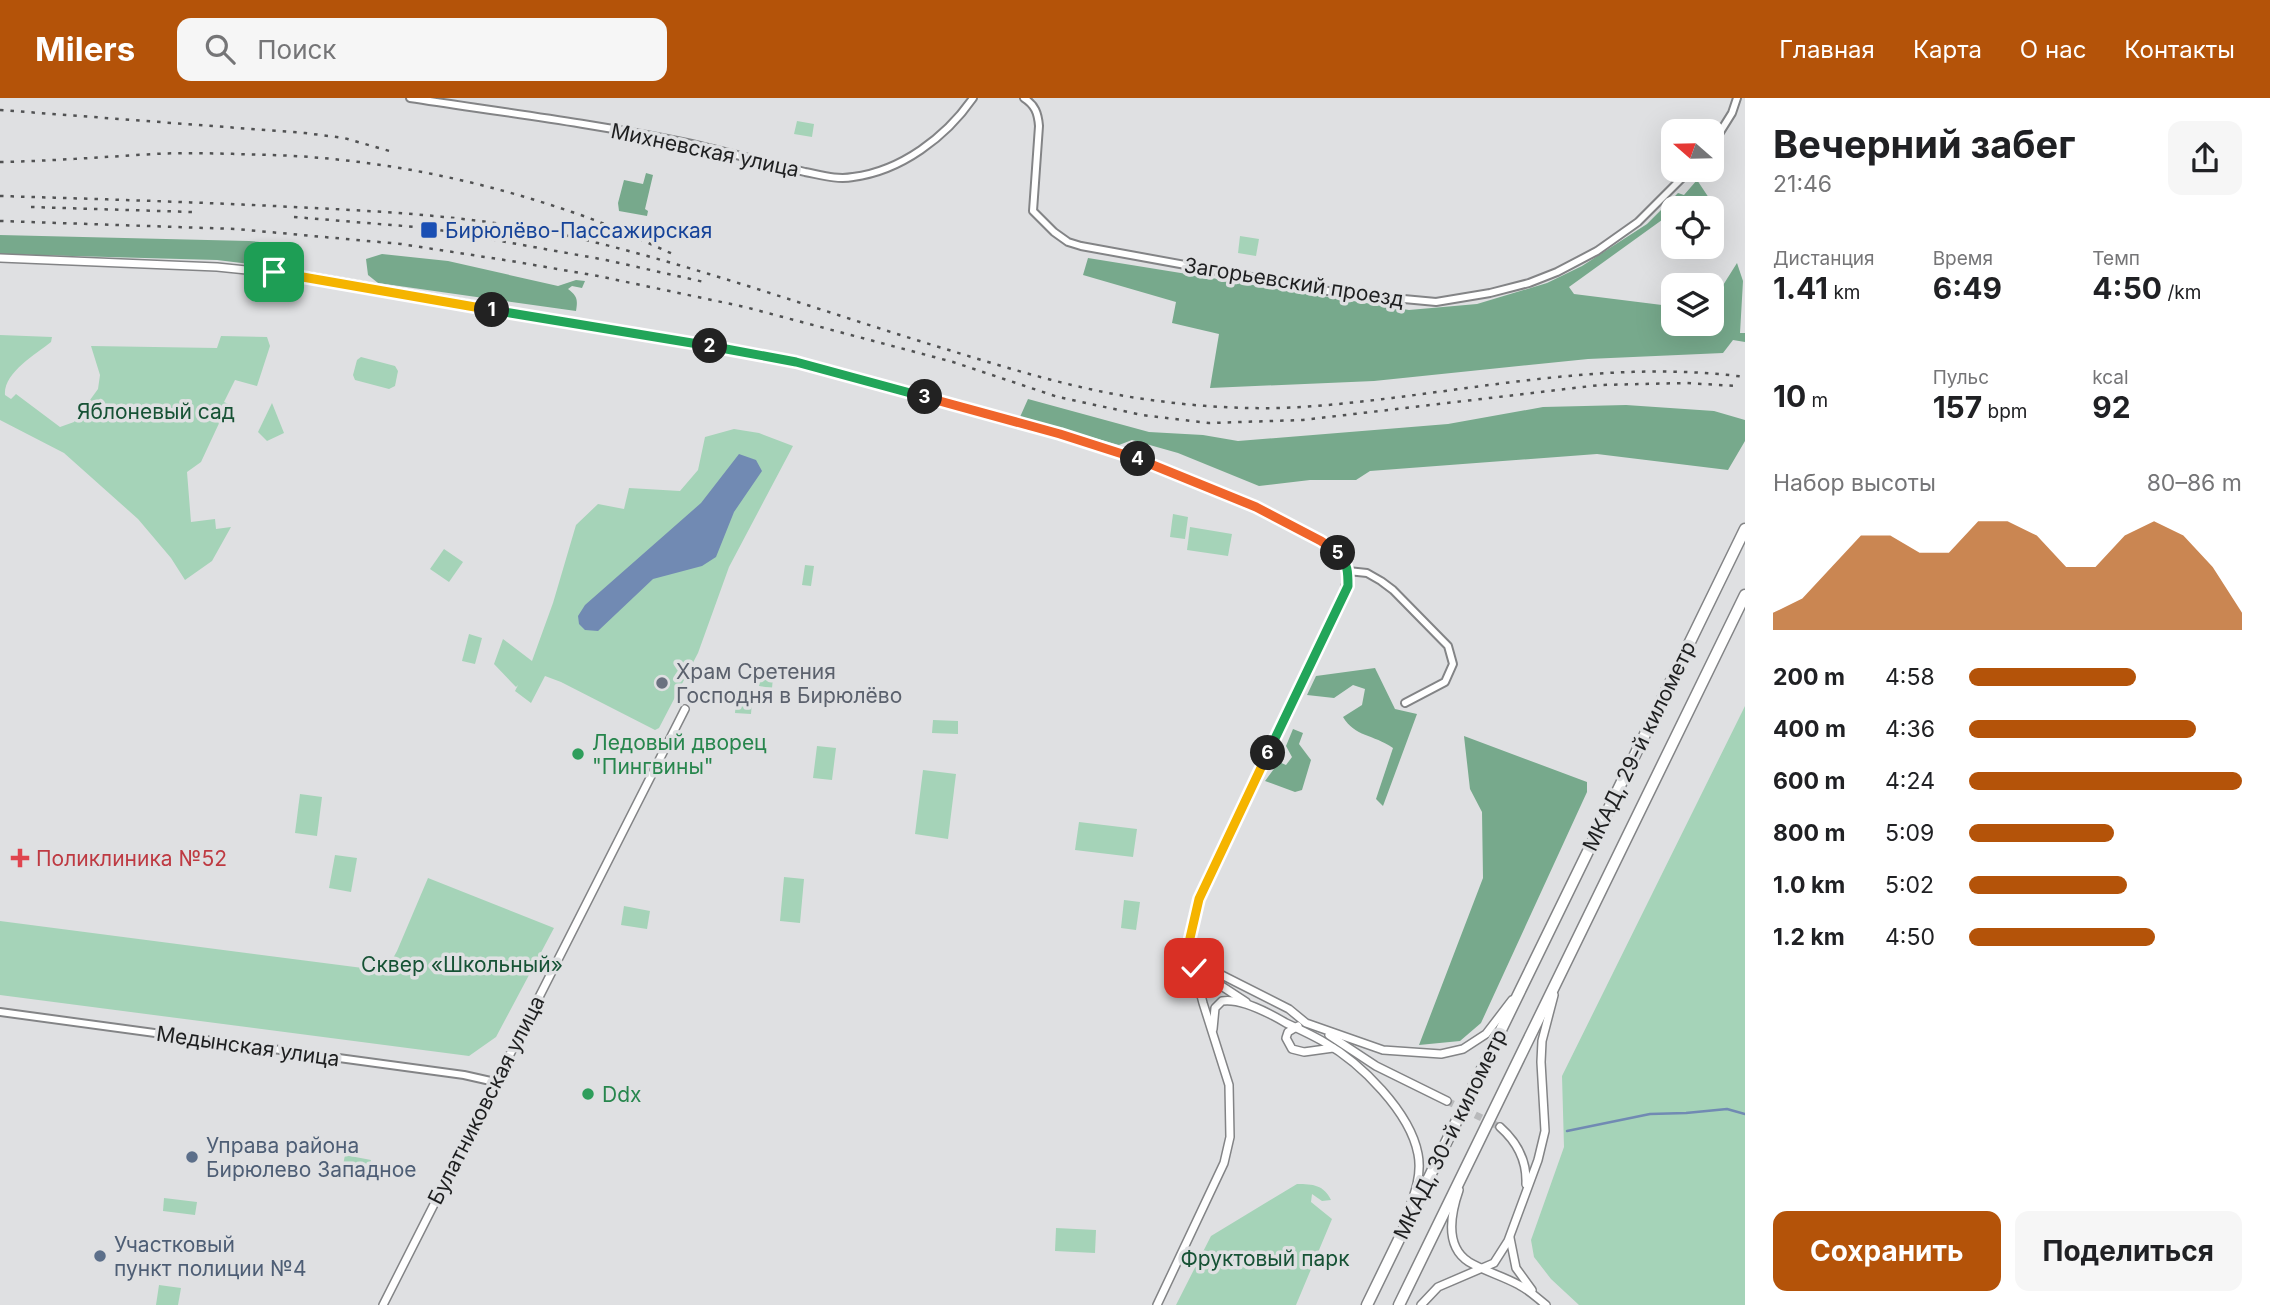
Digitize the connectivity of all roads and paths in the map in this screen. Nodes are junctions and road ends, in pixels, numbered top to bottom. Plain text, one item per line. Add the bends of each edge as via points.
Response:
1 (410, 98) edge
2 (973, 98) edge
3 (1024, 98) edge
4 (1737, 98) edge
5 (1724, 126) edge
6 (1678, 182) edge
7 (0, 258) edge
8 (1745, 529) edge
9 (1348, 571) junction
10 (1745, 595) edge
11 (1405, 703) dead end
12 (685, 709) dead end
13 (1190, 943) junction
14 (1533, 963) junction
15 (1560, 974) junction
16 (1199, 977) junction
17 (1225, 978) junction
18 (1252, 1006) junction
19 (0, 1012) edge
20 (1306, 1023) junction
21 (1294, 1027) junction
22 (1320, 1029) junction
23 (1212, 1033) junction
24 (1331, 1048) junction
25 (1366, 1060) junction
26 (495, 1082) junction
27 (1447, 1101) tunnel mouth
28 (1500, 1127) tunnel mouth
29 (1482, 1134) junction
30 (1522, 1202) junction
31 (1512, 1229) junction
32 (1393, 1251) junction
33 (1482, 1268) junction
34 (1545, 1304) edge
35 (383, 1305) edge
36 (1157, 1305) edge
37 (1367, 1305) edge
38 (1399, 1305) edge
39 (1421, 1305) edge

1 - 2 street, Михневская улица via 646,135 849,178 874,173 922,148
3 - 6 street, Загорьевский проезд via 1034,106 1040,127 1033,211 1068,242 1371,298 1436,302 1529,283 1597,251 1638,222
4 - 5 street
7 - 9 street via 218,267 307,276 796,362 1143,461 1295,527 1337,552
8 - 14 highway, МКАД, 29-й километр
9 - 11 street via 1375,576 1448,646 1453,664 1445,681
9 - 13 street via 1348,586 1199,899
10 - 15 highway, МКАД, 29-й километр
12 - 26 street, Булатниковская улица
13 - 16 street
13 - 17 street via 1204,966
14 - 22 street via 1496,1023 1463,1049 1441,1054 1384,1050
14 - 32 highway, МКАД, 30-й километр
15 - 29 highway, МКАД, 30-й километр
15 - 30 street via 1542,1041 1545,1131
16 - 17 street
16 - 18 street
16 - 23 street
17 - 20 street via 1289,1009
18 - 21 street
18 - 23 street via 1222,1001 1215,1008
19 - 26 street, Медынская улица
20 - 21 street
20 - 22 street
21 - 24 street
21 - 24 street via 1286,1038 1292,1049
22 - 25 street
23 - 36 street via 1229,1085 1228,1149
24 - 25 street
24 - 32 street via 1370,1077 1409,1129 1418,1153 1419,1177
25 - 27 street
26 - 35 street, Булатниковская улица
28 - 30 street via 1515,1143 1525,1167
29 - 33 street via 1451,1220 1462,1257
29 - 38 highway, МКАД, 30-й километр
30 - 31 street
31 - 33 street via 1499,1258
31 - 34 street via 1510,1246 1516,1268
32 - 37 highway, МКАД, 30-й километр
33 - 34 street via 1519,1285
33 - 39 street via 1438,1287

